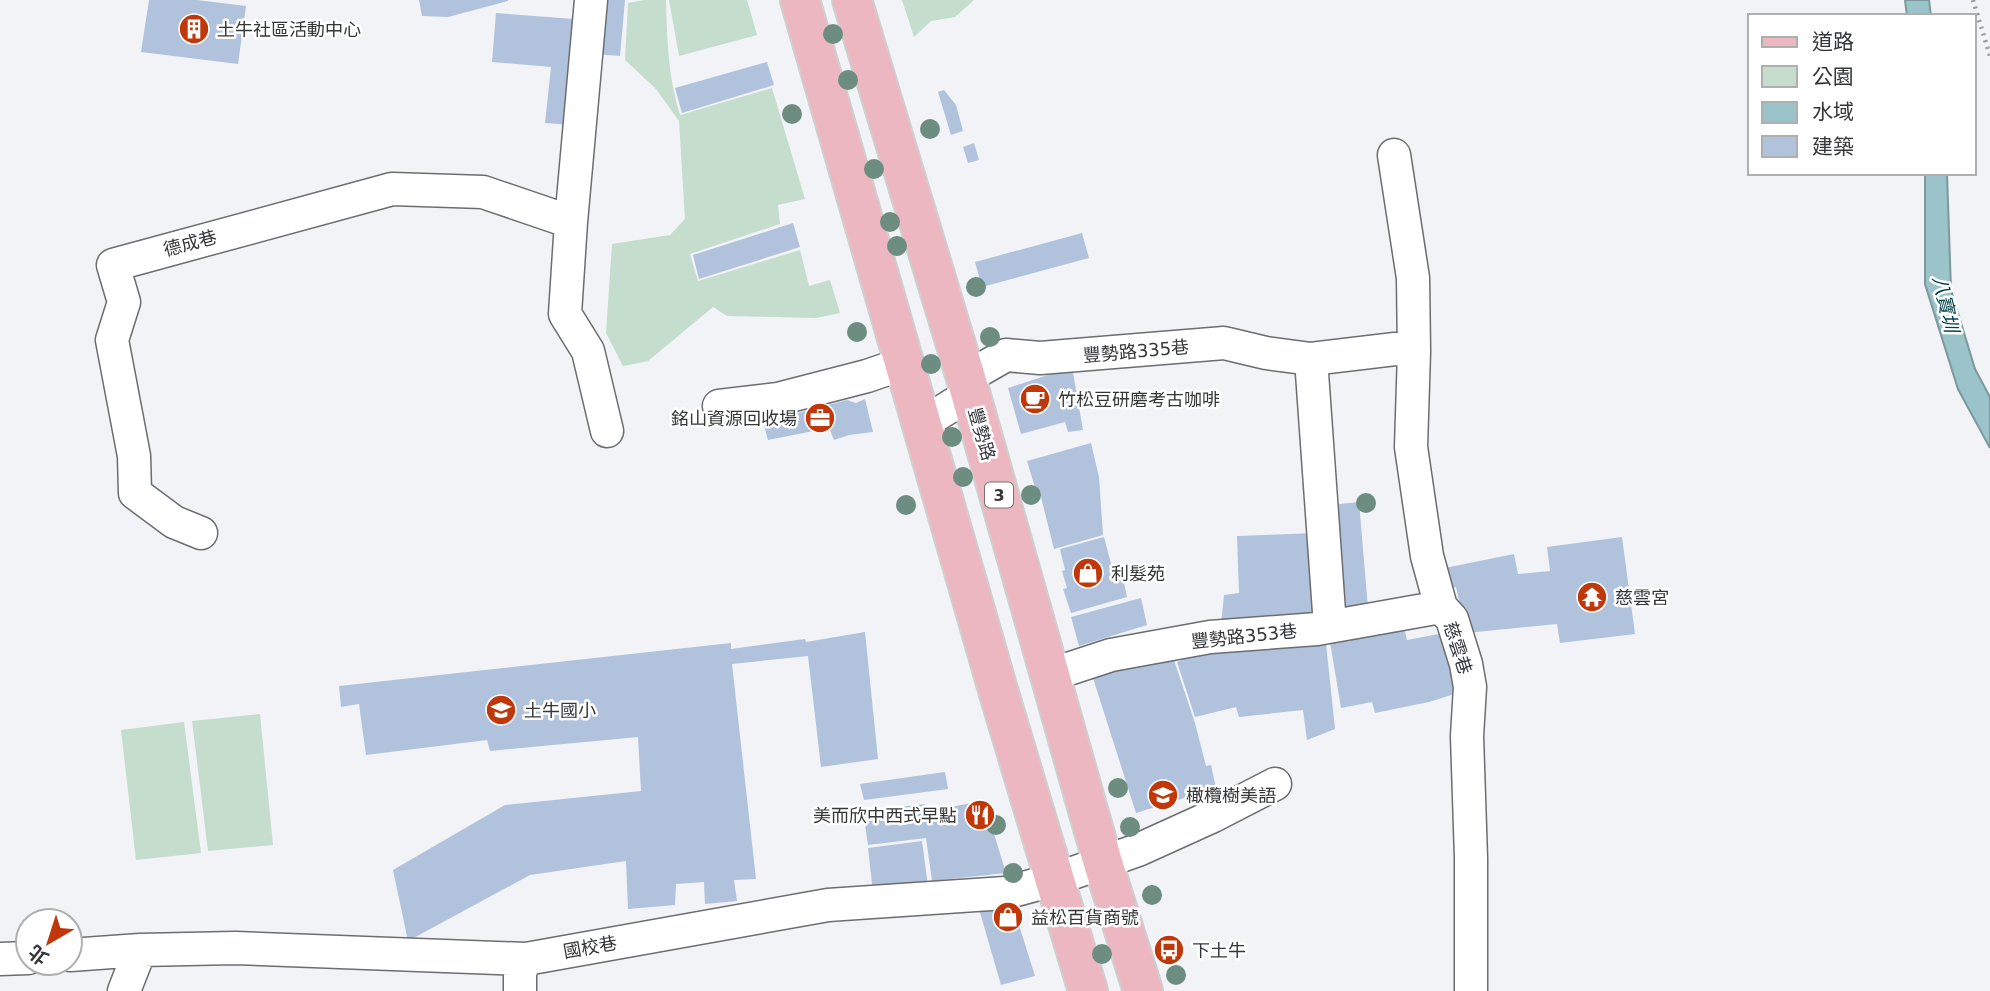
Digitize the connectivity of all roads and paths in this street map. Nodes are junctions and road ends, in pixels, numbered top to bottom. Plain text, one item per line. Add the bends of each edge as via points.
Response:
1 (591, 0) edge
2 (800, 0) edge
3 (852, 0) edge
4 (1973, 0) edge
5 (1990, 56) edge
6 (1394, 155) dead end
7 (571, 222) junction
8 (1414, 352) junction
9 (1311, 359) junction
10 (905, 363) junction
11 (968, 386) junction
12 (719, 406) dead end
13 (922, 424) junction
14 (607, 431) dead end
15 (201, 533) dead end
16 (1441, 607) junction
17 (1330, 626) junction
18 (1050, 675) junction
19 (1275, 784) dead end
20 (1103, 863) junction
21 (1053, 880) junction
22 (140, 950) junction
23 (84, 954) edge
24 (526, 958) junction
25 (124, 991) edge
26 (520, 991) edge
27 (1088, 991) edge
28 (1143, 991) edge
29 (1471, 991) edge

1 - 7 street
2 - 10 main road
3 - 11 main road, 豐勢路 / 3
4 - 5 path
6 - 8 street, 慈雲巷 via 1413,278
7 - 14 street via 565,314 588,351
7 - 15 street, 德成巷 via 483,192 392,189 113,265 124,302 112,340 134,456 135,493 174,522
8 - 9 street via 1395,349
8 - 16 street, 慈雲巷 via 1412,447 1427,556
9 - 11 street, 豐勢路335巷 via 1224,343 1051,357 1006,355
9 - 17 street
10 - 12 street via 778,399
10 - 13 main road
11 - 13 street, 豐勢路335巷
11 - 18 main road, 豐勢路 / 3
13 - 21 main road
16 - 17 street, 豐勢路353巷
16 - 29 street, 慈雲巷 via 1452,619 1470,687
17 - 18 street, 豐勢路353巷 via 1210,637 1111,655
18 - 20 main road, 豐勢路 / 3
19 - 20 street, 國校巷
20 - 21 street, 國校巷
20 - 28 main road, 豐勢路 / 3
21 - 24 street, 國校巷 via 1005,893 828,905
21 - 27 main road
22 - 23 street, 國校巷
22 - 24 street, 國校巷 via 235,948
22 - 25 street
24 - 26 street

